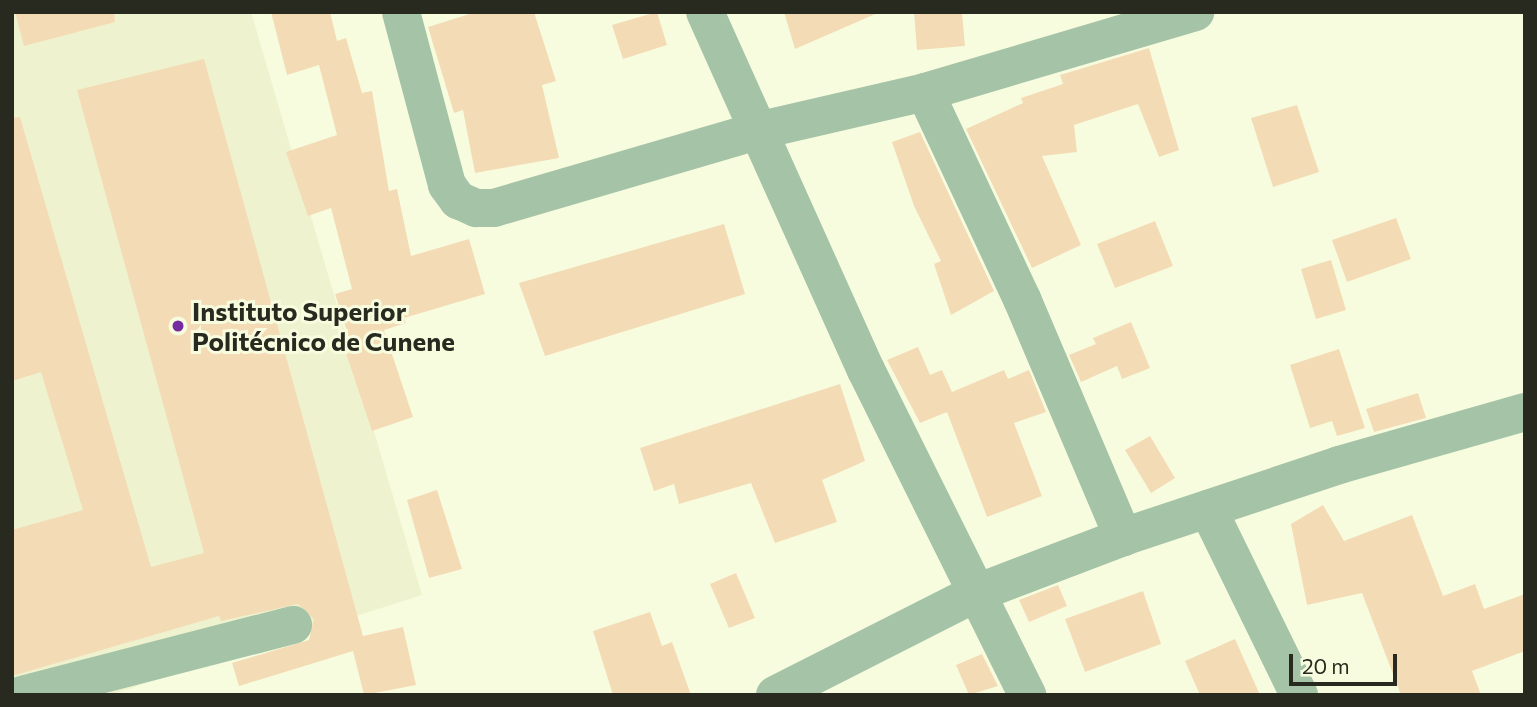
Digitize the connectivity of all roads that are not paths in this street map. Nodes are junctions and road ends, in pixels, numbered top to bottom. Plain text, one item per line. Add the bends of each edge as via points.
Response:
1 (401, 12) edge
2 (705, 12) edge
3 (1195, 12) edge
4 (925, 92) junction
5 (761, 130) junction
6 (1525, 412) edge
7 (1208, 509) junction
8 (1123, 537) junction
9 (974, 594) junction
10 (293, 625) dead end
11 (22, 695) edge
12 (775, 695) edge
13 (1027, 695) edge
14 (1299, 695) edge

1 - 5 lane via 447,185 458,200 476,208 494,208
2 - 5 lane
3 - 4 lane
4 - 5 lane
4 - 8 lane via 1022,299
5 - 9 lane via 866,370
6 - 7 lane via 1339,465
7 - 8 lane
7 - 14 lane
8 - 9 lane
9 - 12 lane
9 - 13 lane
10 - 11 lane

